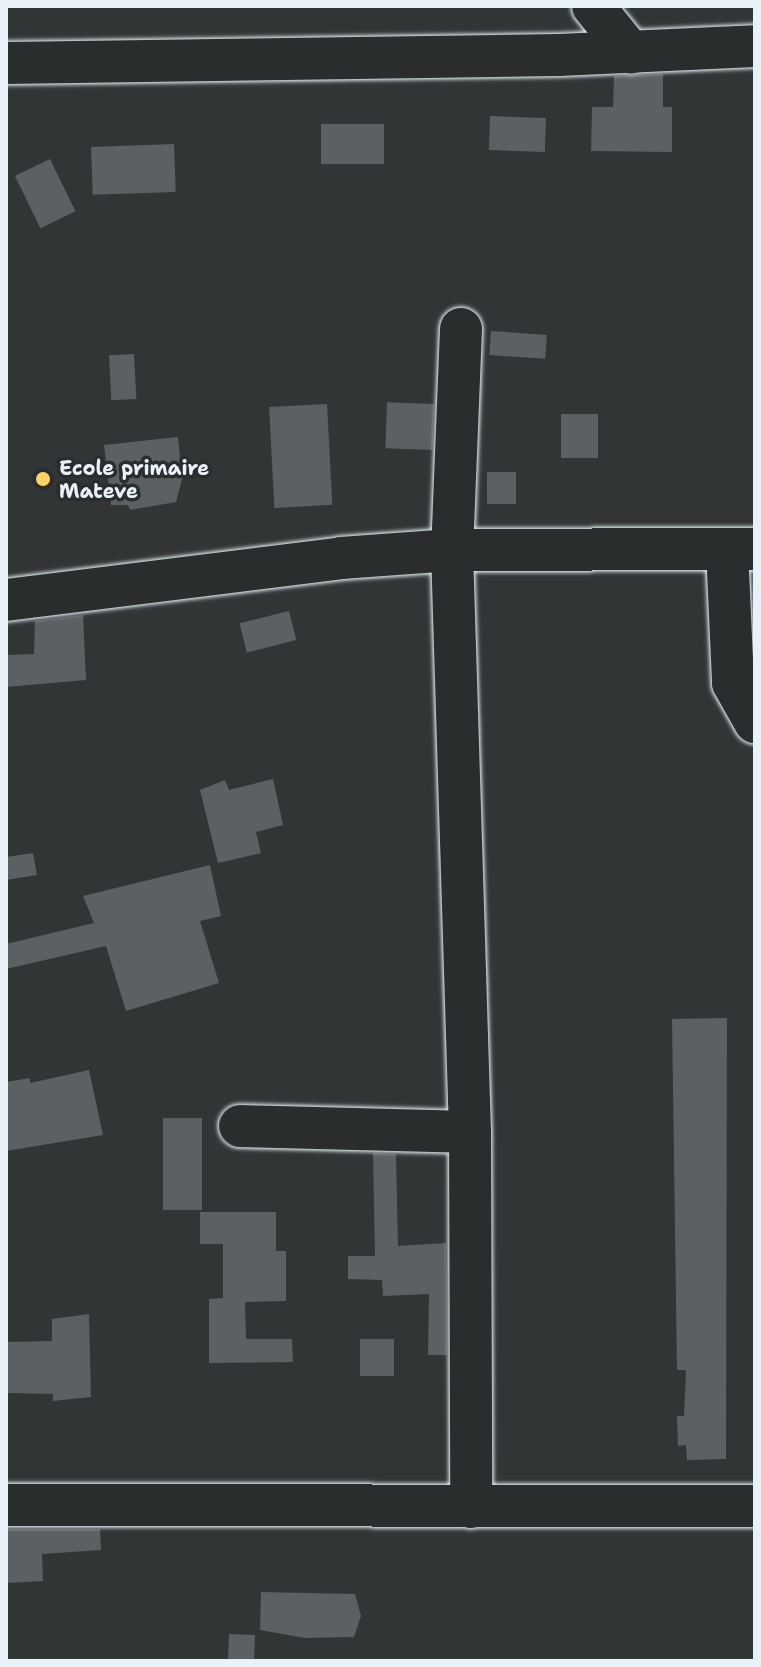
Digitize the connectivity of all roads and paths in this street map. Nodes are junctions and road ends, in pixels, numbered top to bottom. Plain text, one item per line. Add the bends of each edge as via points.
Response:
1 (593, 6) edge
2 (755, 46) edge
3 (631, 53) junction
4 (6, 63) edge
5 (461, 329) dead end
6 (741, 549) edge
7 (452, 550) junction
8 (6, 600) edge
9 (755, 722) edge
10 (240, 1126) dead end
11 (470, 1132) junction
12 (6, 1505) edge
13 (755, 1506) edge
14 (471, 1507) junction

1 - 3 street
2 - 3 street
3 - 4 street
5 - 7 street
6 - 7 street
6 - 9 street via 733,683
7 - 8 street via 341,558
7 - 11 street
10 - 11 street
11 - 14 street
12 - 14 street
13 - 14 street

